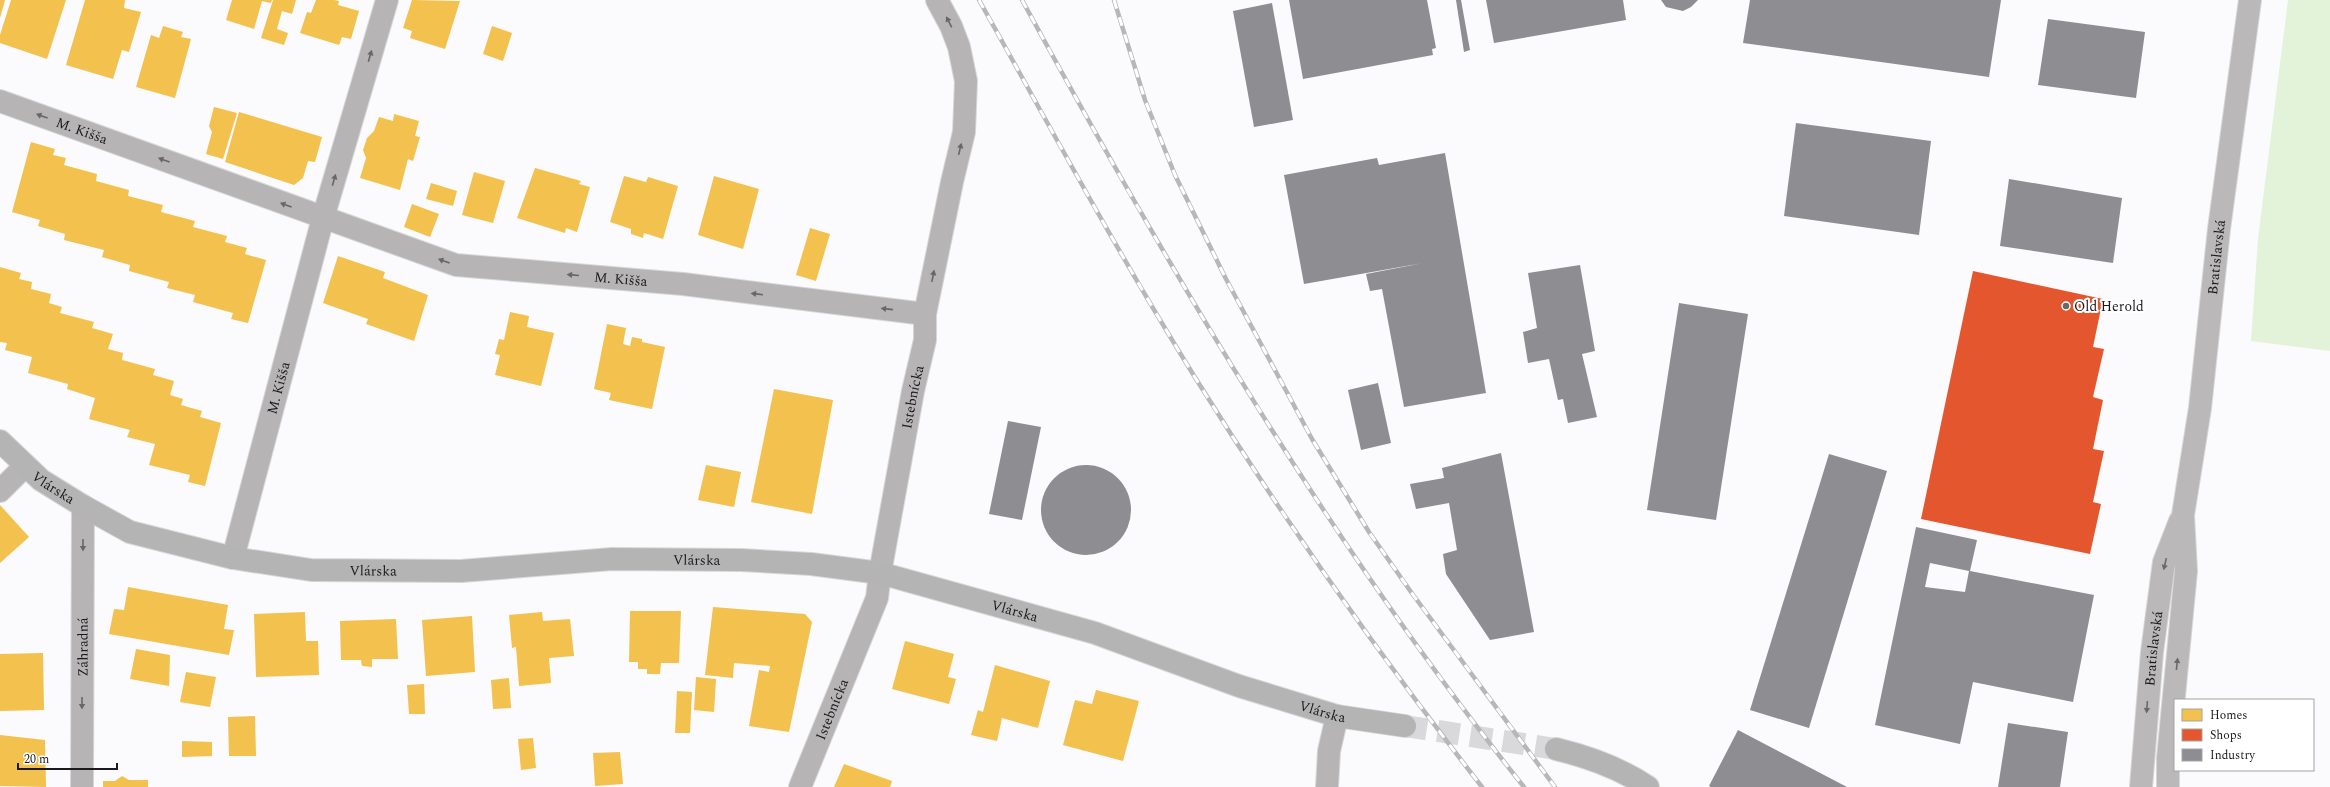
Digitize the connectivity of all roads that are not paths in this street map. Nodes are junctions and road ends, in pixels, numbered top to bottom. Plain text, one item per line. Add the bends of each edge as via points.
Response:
1 (387, 0) edge
2 (937, 0) edge
3 (2250, 0) edge
4 (0, 101) edge
5 (322, 218) junction
6 (925, 314) junction
7 (0, 441) edge
8 (25, 466) junction
9 (0, 491) edge
10 (83, 506) junction
11 (2183, 515) junction
12 (233, 558) junction
13 (880, 573) junction
14 (1337, 716) junction
15 (1405, 726) tunnel mouth
16 (1556, 749) tunnel mouth
17 (82, 787) edge
18 (800, 787) edge
19 (1327, 787) edge
20 (1648, 787) edge
21 (2141, 787) edge
22 (2168, 787) edge

5 -> 1 street, M. Kišša
6 -> 2 street, Istebnícka via 964,132 966,106 966,81 959,47
3 - 11 main road, Bratislavská via 2222,207 2200,408
5 -> 4 street, M. Kišša
6 -> 5 street, M. Kišša via 683,284 456,265
5 - 12 street, M. Kišša
6 - 13 street, Istebnícka via 925,340 913,391
7 - 8 main road, Vlárska
8 - 9 street
8 - 10 main road, Vlárska via 41,480
10 - 12 main road, Vlárska via 130,532
10 -> 17 street, Záhradná
11 -> 21 main road, Bratislavská via 2164,562 2152,652
22 -> 11 main road, Bratislavská via 2168,758 2186,571
12 - 13 main road, Vlárska via 312,570 461,571 612,559 757,561 811,564
13 - 14 main road, Vlárska via 1095,633 1239,686
13 - 18 street, Istebnícka via 877,598
14 - 15 main road, Vlárska
14 - 19 street via 1329,751
16 - 20 main road via 1578,754 1613,768

